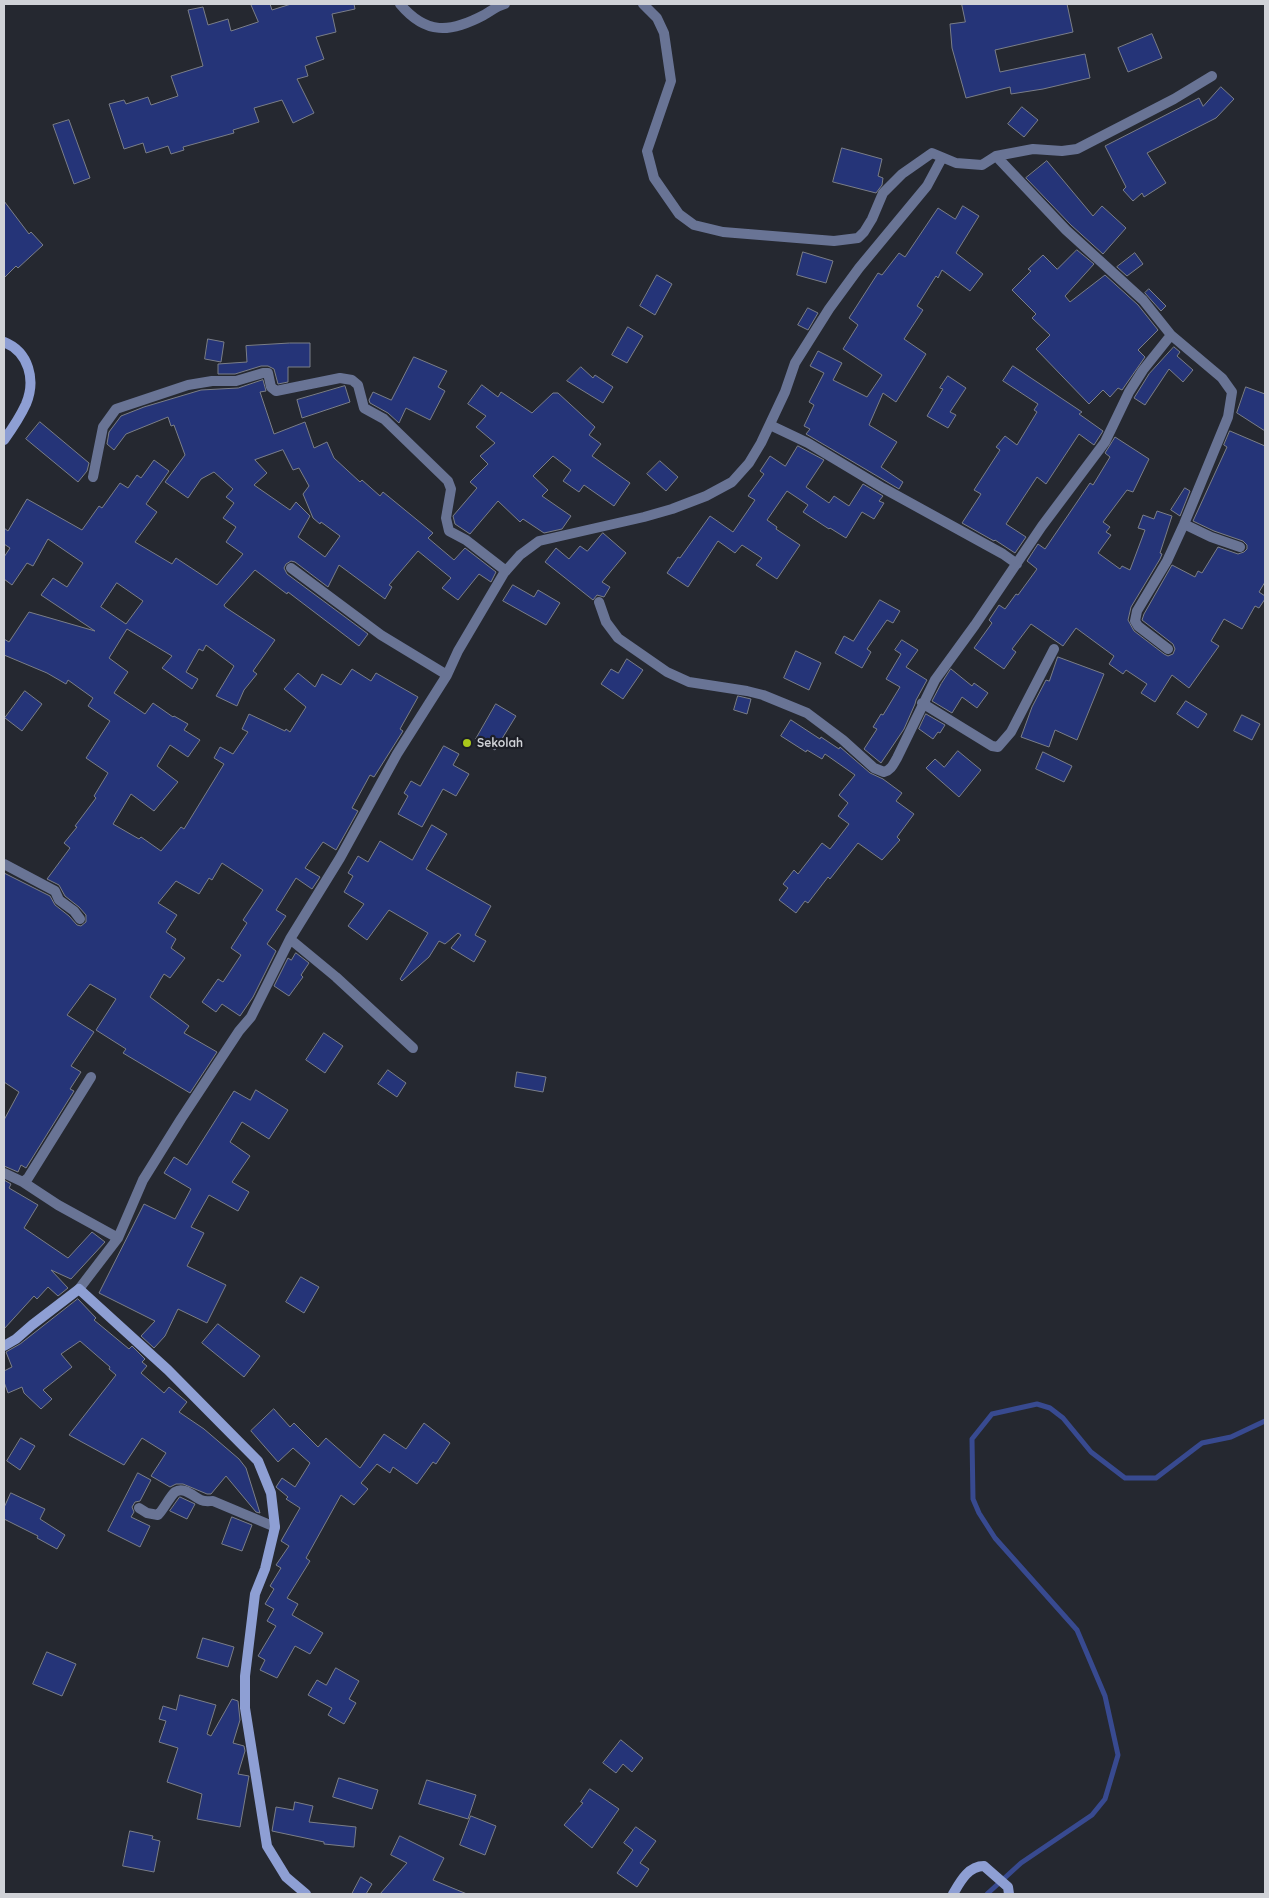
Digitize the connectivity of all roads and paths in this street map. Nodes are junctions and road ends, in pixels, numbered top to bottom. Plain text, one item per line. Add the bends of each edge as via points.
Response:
1 (400, 4) edge
2 (505, 4) edge
3 (643, 4) edge
4 (1212, 76) dead end
5 (996, 156) junction
6 (942, 158) junction
7 (1170, 335) junction
8 (4, 342) edge
9 (770, 425) junction
10 (4, 440) edge
11 (93, 477) dead end
12 (1184, 524) junction
13 (1240, 547) dead end
14 (1018, 564) junction
15 (291, 568) dead end
16 (506, 571) junction
17 (599, 602) dead end
18 (1054, 649) dead end
19 (1168, 649) dead end
20 (446, 675) junction
21 (922, 703) junction
22 (4, 864) edge
23 (80, 919) dead end
24 (290, 939) junction
25 (412, 1048) dead end
26 (91, 1077) dead end
27 (4, 1173) edge
28 (23, 1182) junction
29 (118, 1238) junction
30 (80, 1289) junction
31 (4, 1346) edge
32 (139, 1508) dead end
33 (275, 1527) junction
34 (1009, 1891) edge
35 (306, 1894) edge
36 (953, 1894) edge

1 - 2 street via 414,20 439,28 470,21
3 - 6 street via 657,18 664,33 671,81 647,151 654,178 679,214 694,225 723,232 834,240 858,238 883,192 894,181 932,153
4 - 5 street via 1077,149 1062,152 1033,148
5 - 6 street via 982,165 956,163
5 - 7 street via 1066,230 1143,300
6 - 9 street via 928,186 828,309 795,363
7 - 12 street via 1222,378 1232,392 1228,417
7 - 14 street via 1129,392 1105,442 1042,526
8 - 10 street via 19,352 28,364 30,382 26,402
9 - 14 street via 808,443
9 - 16 street via 749,463 732,482 706,496 644,517 539,541
11 - 16 street via 103,427 116,409 188,385 236,380 263,373 268,373 271,387 276,391 340,378 352,380 358,385 364,408 384,419 448,481 451,489 446,518 449,531
12 - 13 street
12 - 19 street via 1135,621
14 - 21 street
15 - 20 street via 380,635
16 - 20 street
17 - 21 street via 606,622 618,638 667,672 689,682 747,690 807,714 880,771 891,768
18 - 21 street via 1011,732 998,748
20 - 24 street
22 - 23 street via 56,891 59,900
24 - 25 street
24 - 29 street via 251,1017 143,1180
26 - 28 street
27 - 28 street
28 - 29 street
29 - 30 street
30 - 31 street
30 - 33 street via 168,1370 258,1461 271,1494
32 - 33 street via 158,1515 180,1490
33 - 35 street via 255,1594 245,1676 245,1708 267,1846 286,1876
34 - 36 street via 984,1866 980,1866 970,1871

